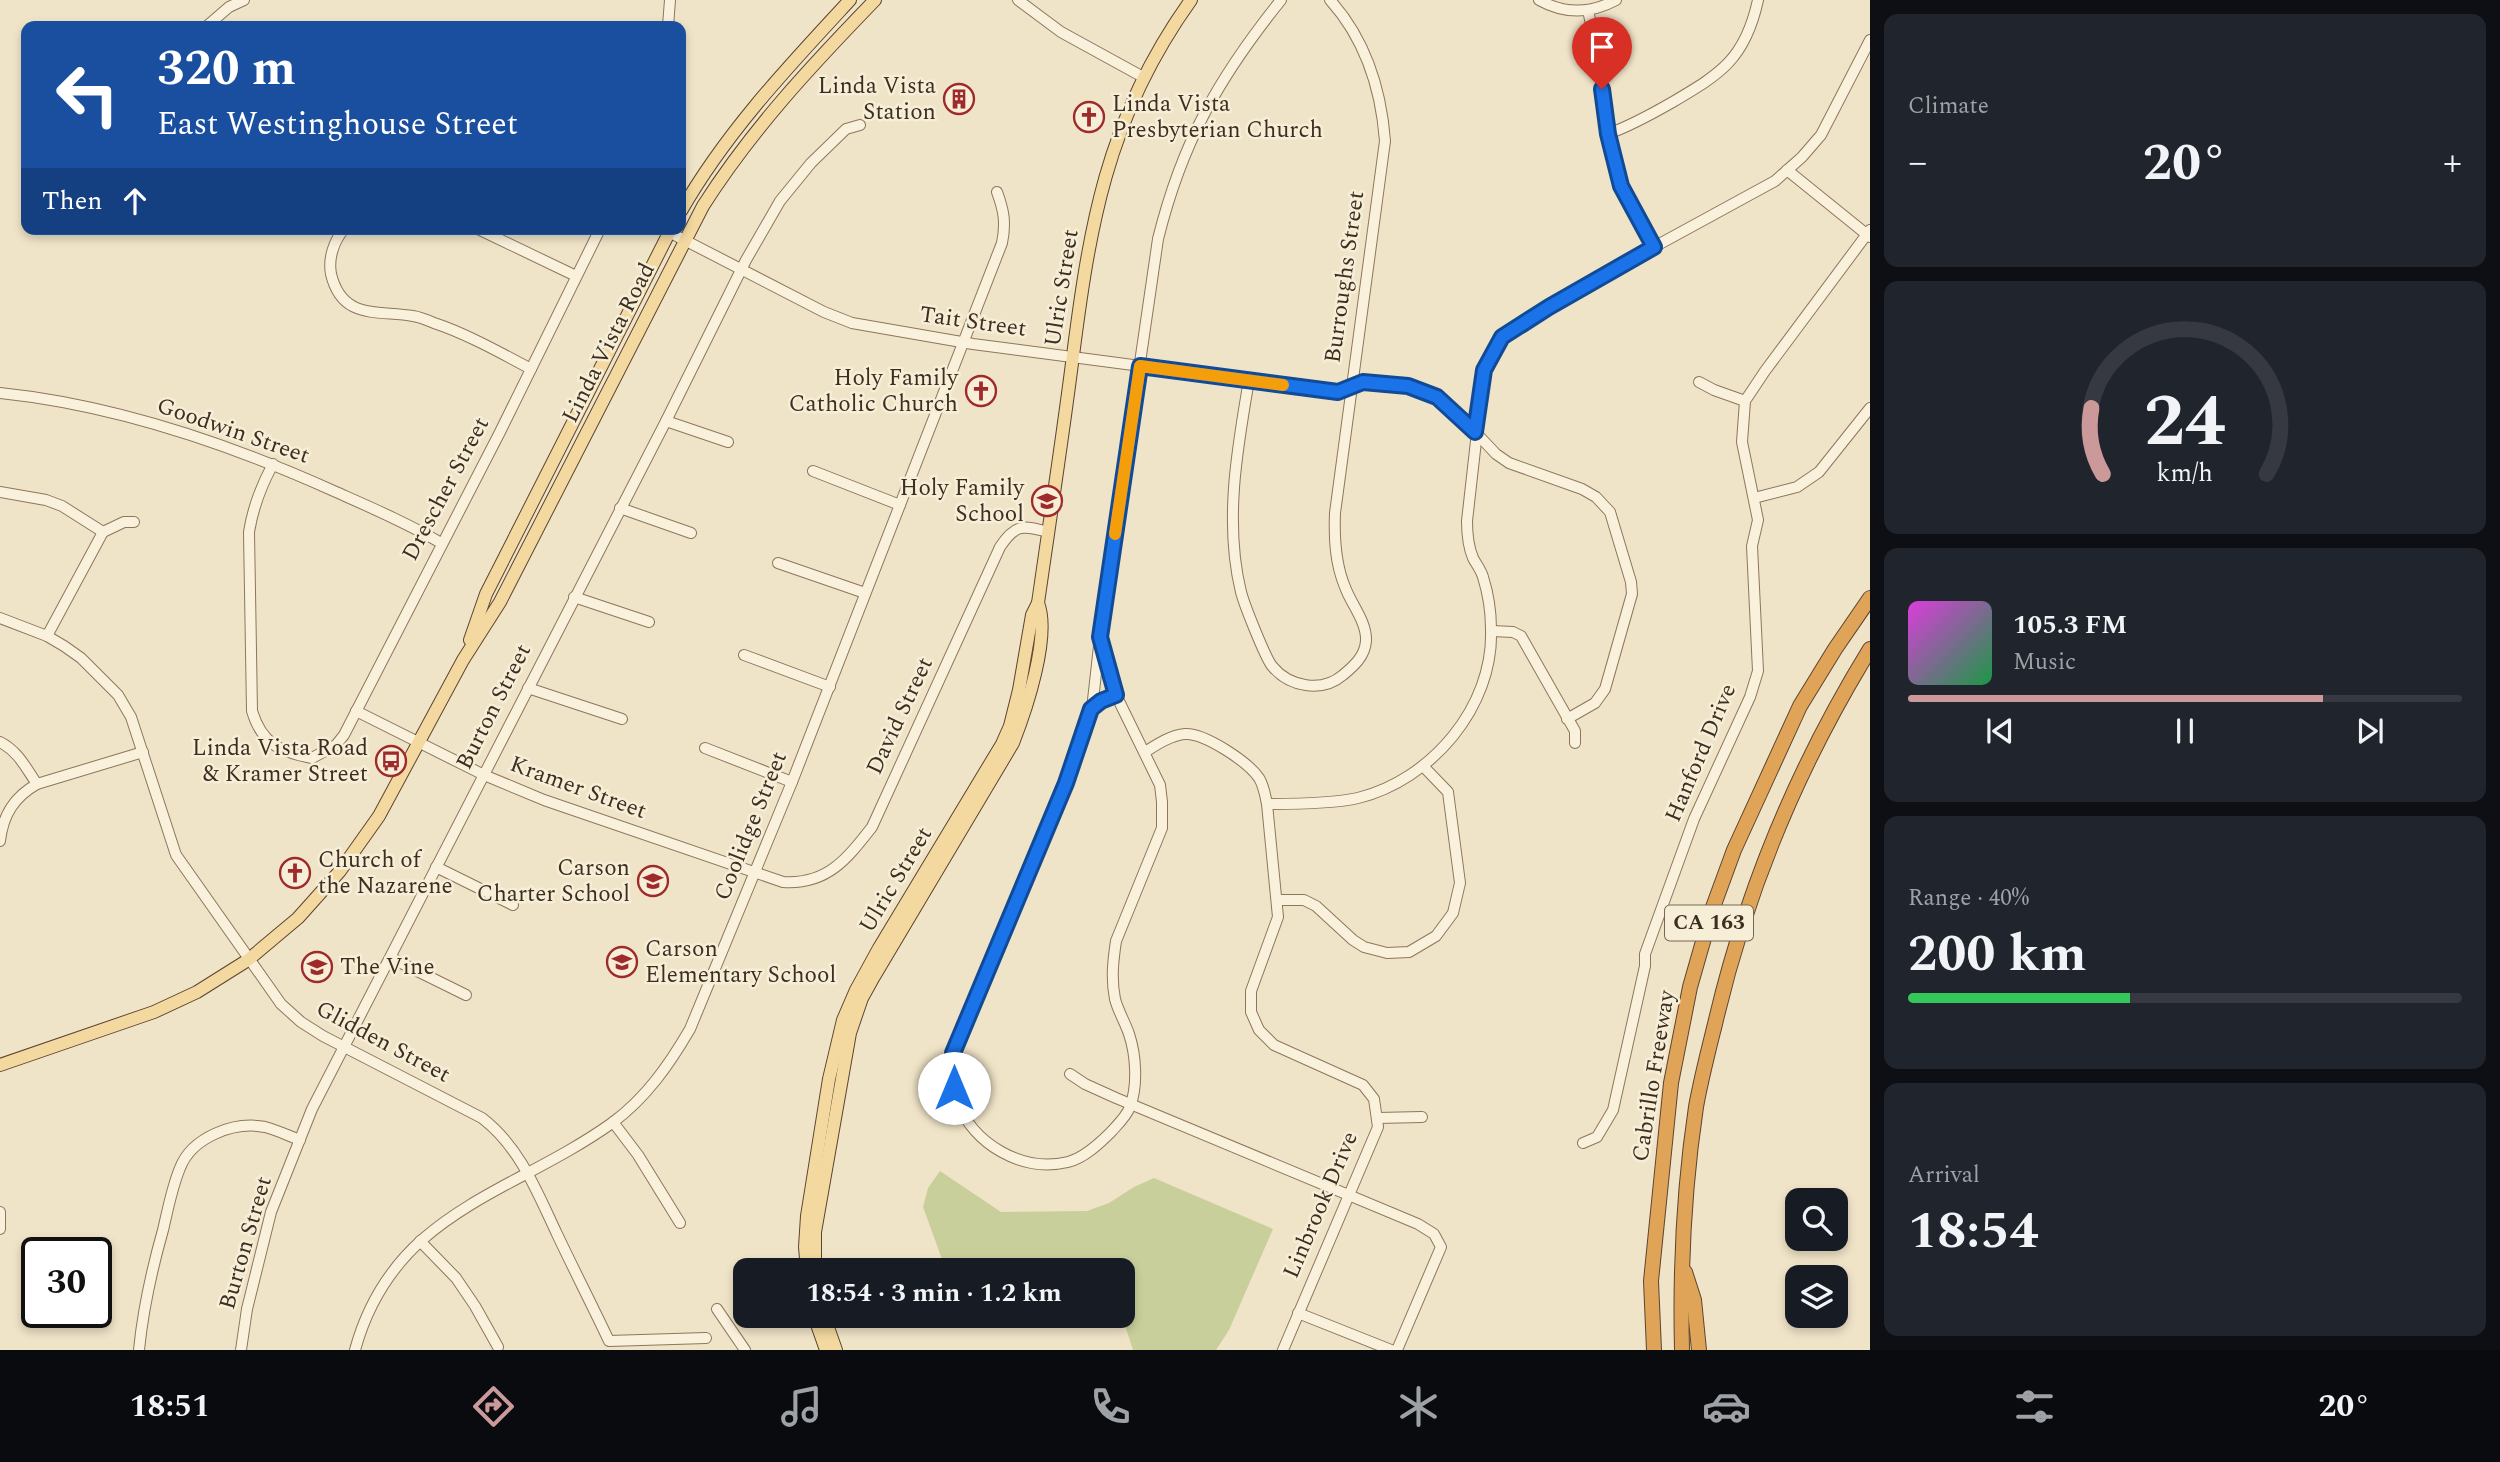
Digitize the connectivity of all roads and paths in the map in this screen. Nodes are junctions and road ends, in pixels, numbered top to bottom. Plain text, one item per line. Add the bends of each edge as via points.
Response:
1 (244, 0) edge
2 (670, 0) edge
3 (850, 0) edge
4 (875, 0) edge
5 (1018, 0) edge
6 (1191, 0) edge
7 (1281, 0) edge
8 (1330, 0) edge
9 (1539, 0) edge
10 (1616, 0) edge
11 (1758, 0) edge
12 (1588, 10) junction
13 (213, 21) edge
14 (668, 21) edge
15 (1870, 40) edge
16 (1143, 77) junction
17 (860, 125) dead end
18 (1608, 134) junction
19 (1787, 170) junction
20 (997, 192) dead end
21 (686, 203) edge
22 (1869, 234) edge
23 (339, 235) edge
24 (491, 235) edge
25 (597, 235) edge
26 (666, 235) edge
27 (676, 235) edge
28 (684, 240) junction
29 (1654, 247) junction
30 (741, 269) junction
31 (576, 276) junction
32 (962, 342) junction
33 (1073, 356) junction
34 (1140, 366) junction
35 (531, 369) junction
36 (1250, 380) junction
37 (1699, 382) dead end
38 (1350, 388) junction
39 (0, 393) edge
40 (1745, 401) junction
41 (1870, 408) edge
42 (666, 421) junction
43 (1475, 432) junction
44 (728, 442) dead end
45 (273, 464) junction
46 (813, 471) dead end
47 (0, 492) edge
48 (1754, 498) junction
49 (900, 505) junction
50 (621, 508) junction
51 (134, 522) dead end
52 (1048, 531) junction
53 (103, 532) junction
54 (691, 533) dead end
55 (441, 543) junction
56 (778, 563) dead end
57 (865, 593) junction
58 (574, 597) junction
59 (1870, 598) edge
60 (1038, 603) junction
61 (0, 618) edge
62 (649, 622) dead end
63 (1492, 631) junction
64 (47, 636) junction
65 (1100, 637) junction
66 (1870, 649) edge
67 (744, 655) dead end
68 (463, 660) junction
69 (830, 687) junction
70 (528, 688) junction
71 (1116, 695) junction
72 (1091, 709) junction
73 (356, 711) junction
74 (622, 719) dead end
75 (1567, 719) junction
76 (419, 741) junction
77 (0, 742) edge
78 (1575, 743) dead end
79 (705, 748) dead end
80 (143, 752) junction
81 (1145, 752) junction
82 (1423, 766) junction
83 (484, 775) junction
84 (792, 782) junction
85 (37, 784) junction
86 (1267, 804) junction
87 (0, 841) edge
88 (436, 867) junction
89 (754, 873) junction
90 (1277, 900) junction
91 (513, 905) dead end
92 (391, 958) junction
93 (248, 960) junction
94 (466, 995) dead end
95 (345, 1047) junction
96 (0, 1065) edge
97 (1070, 1074) dead end
98 (1131, 1105) junction
99 (1422, 1116) dead end
100 (1377, 1118) junction
101 (613, 1122) junction
102 (300, 1140) junction
103 (1583, 1143) dead end
104 (526, 1172) junction
105 (1348, 1194) junction
106 (0, 1212) edge
107 (680, 1223) dead end
108 (0, 1229) edge
109 (420, 1241) junction
110 (806, 1258) edge
111 (815, 1258) edge
112 (1682, 1264) junction
113 (717, 1310) dead end
114 (1298, 1313) junction
115 (818, 1328) edge
116 (828, 1328) edge
117 (706, 1338) dead end
118 (498, 1347) dead end
119 (139, 1350) edge
120 (240, 1350) edge
121 (355, 1350) edge
122 (745, 1350) edge
123 (825, 1350) edge
124 (836, 1350) edge
125 (1283, 1350) edge
126 (1391, 1350) edge
127 (1397, 1350) edge
128 (1654, 1350) edge
129 (1682, 1350) edge
130 (1699, 1350) edge

1 - 13 street
2 - 14 street
3 - 21 main road via 752,107
4 - 28 main road, Linda Vista Road via 760,125
5 - 16 street via 1066,34
6 - 16 main road, Ulric Street
7 - 34 street via 1221,81 1181,163 1158,239
8 - 38 street, Burroughs Street via 1365,50 1374,74 1385,141
9 - 12 street via 1569,11
10 - 12 street
11 - 18 street via 1740,49 1715,76 1632,125
12 - 18 street
15 - 19 street via 1821,135
16 - 33 main road, Ulric Street via 1099,197
17 - 30 street, Burton Street via 845,130 811,163 780,201
18 - 29 street via 1621,186
19 - 22 street
19 - 29 street via 1775,181
20 - 32 street, Coolidge Street via 1006,224 1002,243
22 - 40 street, Hanford Drive
23 - 35 street via 330,269 334,287 345,302 363,312 414,316 438,324
24 - 31 street
25 - 31 street, Drescher Street
26 - 68 main road, Linda Vista Road via 486,594
27 - 28 street, Tait Street
28 - 30 street, Tait Street
28 - 68 main road, Linda Vista Road via 500,602
29 - 43 street via 1502,337 1484,370
30 - 32 street, Tait Street via 852,323
30 - 42 street, Burton Street
31 - 35 street, Drescher Street
32 - 33 street, Tait Street
32 - 49 street, Coolidge Street
33 - 34 street, Tait Street
33 - 52 main road, Ulric Street
34 - 36 street, Tait Street
34 - 65 street
35 - 55 street, Drescher Street
36 - 38 street, Tait Street via 1338,392
36 - 38 street, Burroughs Street via 1233,503 1232,540 1241,594 1271,665 1301,685 1336,682 1356,665 1366,639 1364,625 1344,586 1334,539
37 - 40 street
38 - 43 street, Tait Street via 1363,382 1422,390 1437,397
39 - 45 street, Goodwin Street via 168,428
40 - 48 street, Hanford Drive via 1742,442
41 - 48 street via 1819,472 1797,487
42 - 44 street
42 - 50 street, Burton Street
43 - 63 street via 1468,541 1483,576
43 - 75 street, Tait Street via 1509,463 1582,489 1609,512 1632,594 1605,689 1595,703
45 - 55 street, Goodwin Street
45 - 73 street, Drescher Street via 260,488 249,532 255,722 268,741 285,753 312,758 336,745
46 - 49 street
47 - 53 street via 62,506
48 - 103 street, Hanford Drive via 1758,671 1694,819 1645,954 1614,1110 1597,1137
49 - 57 street, Coolidge Street
50 - 54 street
50 - 58 street, Burton Street
51 - 53 street
52 - 60 main road, Ulric Street
52 - 89 street, David Street via 1024,527 1010,532 1000,547 872,827 853,852 829,873 800,883
53 - 64 street
55 - 73 street, Drescher Street
56 - 57 street
57 - 69 street, Coolidge Street
58 - 62 street
58 - 70 street, Burton Street
59 - 128 highway, Cabrillo Freeway / CA 163 via 1800,706 1734,850 1712,910 1690,987 1671,1083 1651,1281
60 - 110 main road, Ulric Street via 1002,744 879,947 843,1020 809,1203
60 - 111 main road, Ulric Street via 1043,616 1033,684 1013,743 872,980 850,1033 815,1232
61 - 64 street, Glidden Street
63 - 75 street via 1521,636
63 - 82 street via 1488,663 1473,705 1439,753
64 - 80 street, Glidden Street via 81,658 118,695
65 - 71 street
65 - 72 street
66 - 112 highway, Cabrillo Freeway / CA 163 via 1789,799 1736,942 1703,1069 1689,1163
67 - 69 street
68 - 76 main road, Linda Vista Road
69 - 84 street, Coolidge Street
70 - 74 street
70 - 83 street, Burton Street
71 - 72 street
71 - 81 street
72 - 98 street via 1066,783 953,1053 954,1088 967,1122 997,1150 1037,1164 1070,1162 1097,1146
73 - 76 street, Kramer Street
75 - 78 street via 1575,731
76 - 83 street, Kramer Street
76 - 93 main road, Linda Vista Road via 379,816 341,872 298,918
77 - 85 street via 19,757
79 - 84 street
80 - 85 street
80 - 93 street, Glidden Street via 176,855
81 - 86 street, Linbrook Drive via 1184,734 1201,737 1246,764 1264,787
81 - 98 street via 1160,785 1162,828 1116,941 1112,977 1135,1061
82 - 86 street via 1394,785 1357,798
82 - 90 street via 1448,792 1460,883 1453,914 1436,936 1409,952 1387,953 1353,940 1304,900
83 - 88 street, Burton Street
83 - 89 street, Kramer Street
84 - 89 street, Coolidge Street
85 - 87 street via 23,792 7,813
86 - 90 street, Linbrook Drive
88 - 91 street
88 - 92 street, Burton Street
89 - 101 street, Coolidge Street via 690,1030 651,1087
90 - 100 street, Linbrook Drive via 1276,925 1251,991 1251,1012 1259,1030 1274,1045 1363,1085 1374,1099
92 - 94 street
92 - 95 street, Burton Street
93 - 95 street, Glidden Street via 292,1015
93 - 96 main road, Linda Vista Road via 154,1012
95 - 102 street, Burton Street
95 - 104 street, Glidden Street via 482,1118 512,1147
97 - 98 street
98 - 105 street
99 - 100 street
100 - 105 street, Linbrook Drive via 1378,1127
101 - 104 street, Coolidge Street
101 - 107 street
102 - 119 street via 266,1127 245,1125 223,1130 190,1151 180,1166 155,1259
102 - 120 street, Burton Street via 271,1212
104 - 109 street, Coolidge Street via 457,1212
104 - 117 street, Glidden Street via 609,1341
105 - 114 street, Linbrook Drive
105 - 127 street via 1418,1224 1434,1234 1441,1247
106 - 108 street
109 - 118 street via 456,1278
109 - 121 street, Coolidge Street via 373,1304
112 - 129 highway, Cabrillo Freeway / CA 163
112 - 130 highway via 1694,1300
113 - 122 street
114 - 125 street, Linbrook Drive
114 - 126 street
115 - 123 main road
116 - 124 main road

